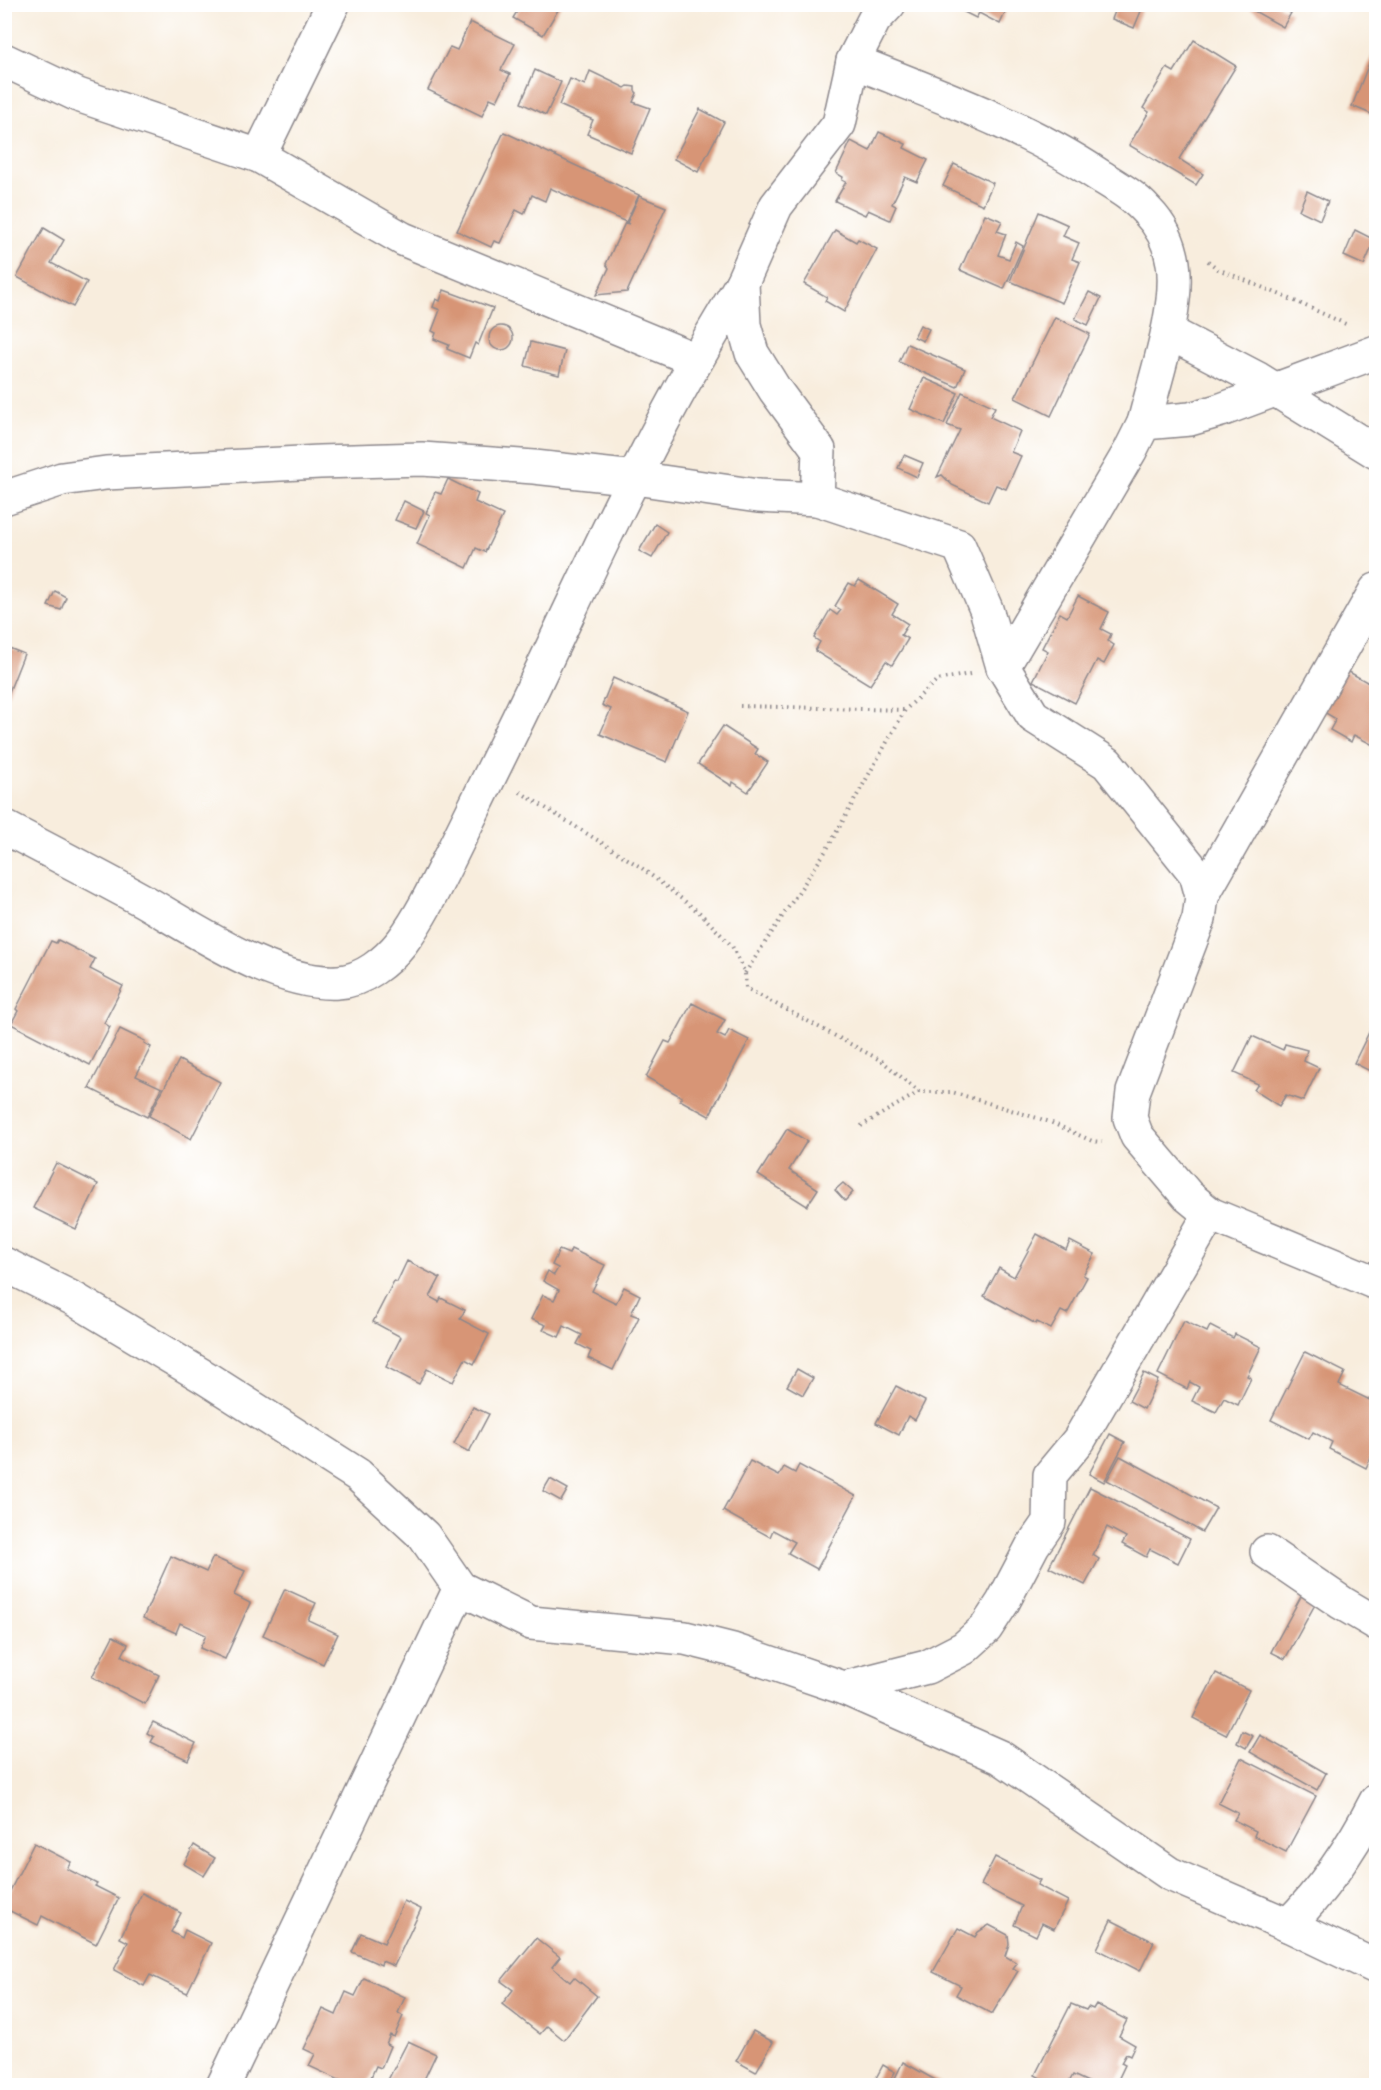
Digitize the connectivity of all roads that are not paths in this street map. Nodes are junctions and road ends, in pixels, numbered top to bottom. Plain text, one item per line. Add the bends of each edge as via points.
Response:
1 (333, 4) edge
2 (889, 4) edge
3 (4, 60) edge
4 (853, 61) junction
5 (259, 156) junction
6 (742, 283) junction
7 (1168, 332) junction
8 (1367, 340) edge
9 (696, 360) junction
10 (1275, 389) junction
11 (1144, 423) junction
12 (1377, 452) edge
13 (635, 478) junction
14 (4, 498) edge
15 (817, 499) junction
16 (1377, 590) edge
17 (1003, 667) junction
18 (4, 827) edge
19 (1202, 896) junction
20 (1210, 1214) junction
21 (4, 1264) edge
22 (1377, 1283) edge
23 (1267, 1552) dead end
24 (460, 1588) junction
25 (1377, 1623) edge
26 (844, 1688) junction
27 (1377, 1801) edge
28 (1288, 1925) junction
29 (1377, 1967) edge
30 (223, 2085) edge

1 - 5 street
2 - 4 street via 874,20
3 - 5 street via 78,95
4 - 6 street via 839,124 776,206
4 - 7 street via 1018,129 1085,166 1146,209 1163,233 1172,262
5 - 9 street via 403,239
6 - 9 street
6 - 15 street via 744,325 752,353 819,450
7 - 10 street
7 - 11 street
8 - 10 street
9 - 13 street
10 - 11 street via 1190,419
10 - 12 street
11 - 17 street
13 - 14 street via 422,459 320,462 106,473 62,479
13 - 15 street via 758,496
13 - 18 street via 434,889 404,939 376,967 341,982 306,980 258,964
15 - 17 street via 959,546 986,609
16 - 19 street
17 - 19 street via 1033,716 1107,763 1185,859 1200,883
19 - 20 street via 1199,920 1133,1092 1130,1118 1142,1143 1188,1196
20 - 22 street
20 - 26 street via 1079,1440 1050,1475 1049,1522 986,1628 964,1648 927,1667
21 - 24 street via 74,1299 358,1475 424,1536
23 - 25 street
24 - 26 street via 531,1623 685,1638
24 - 30 street
26 - 28 street via 1000,1757 1170,1874
27 - 28 street via 1330,1877
28 - 29 street

